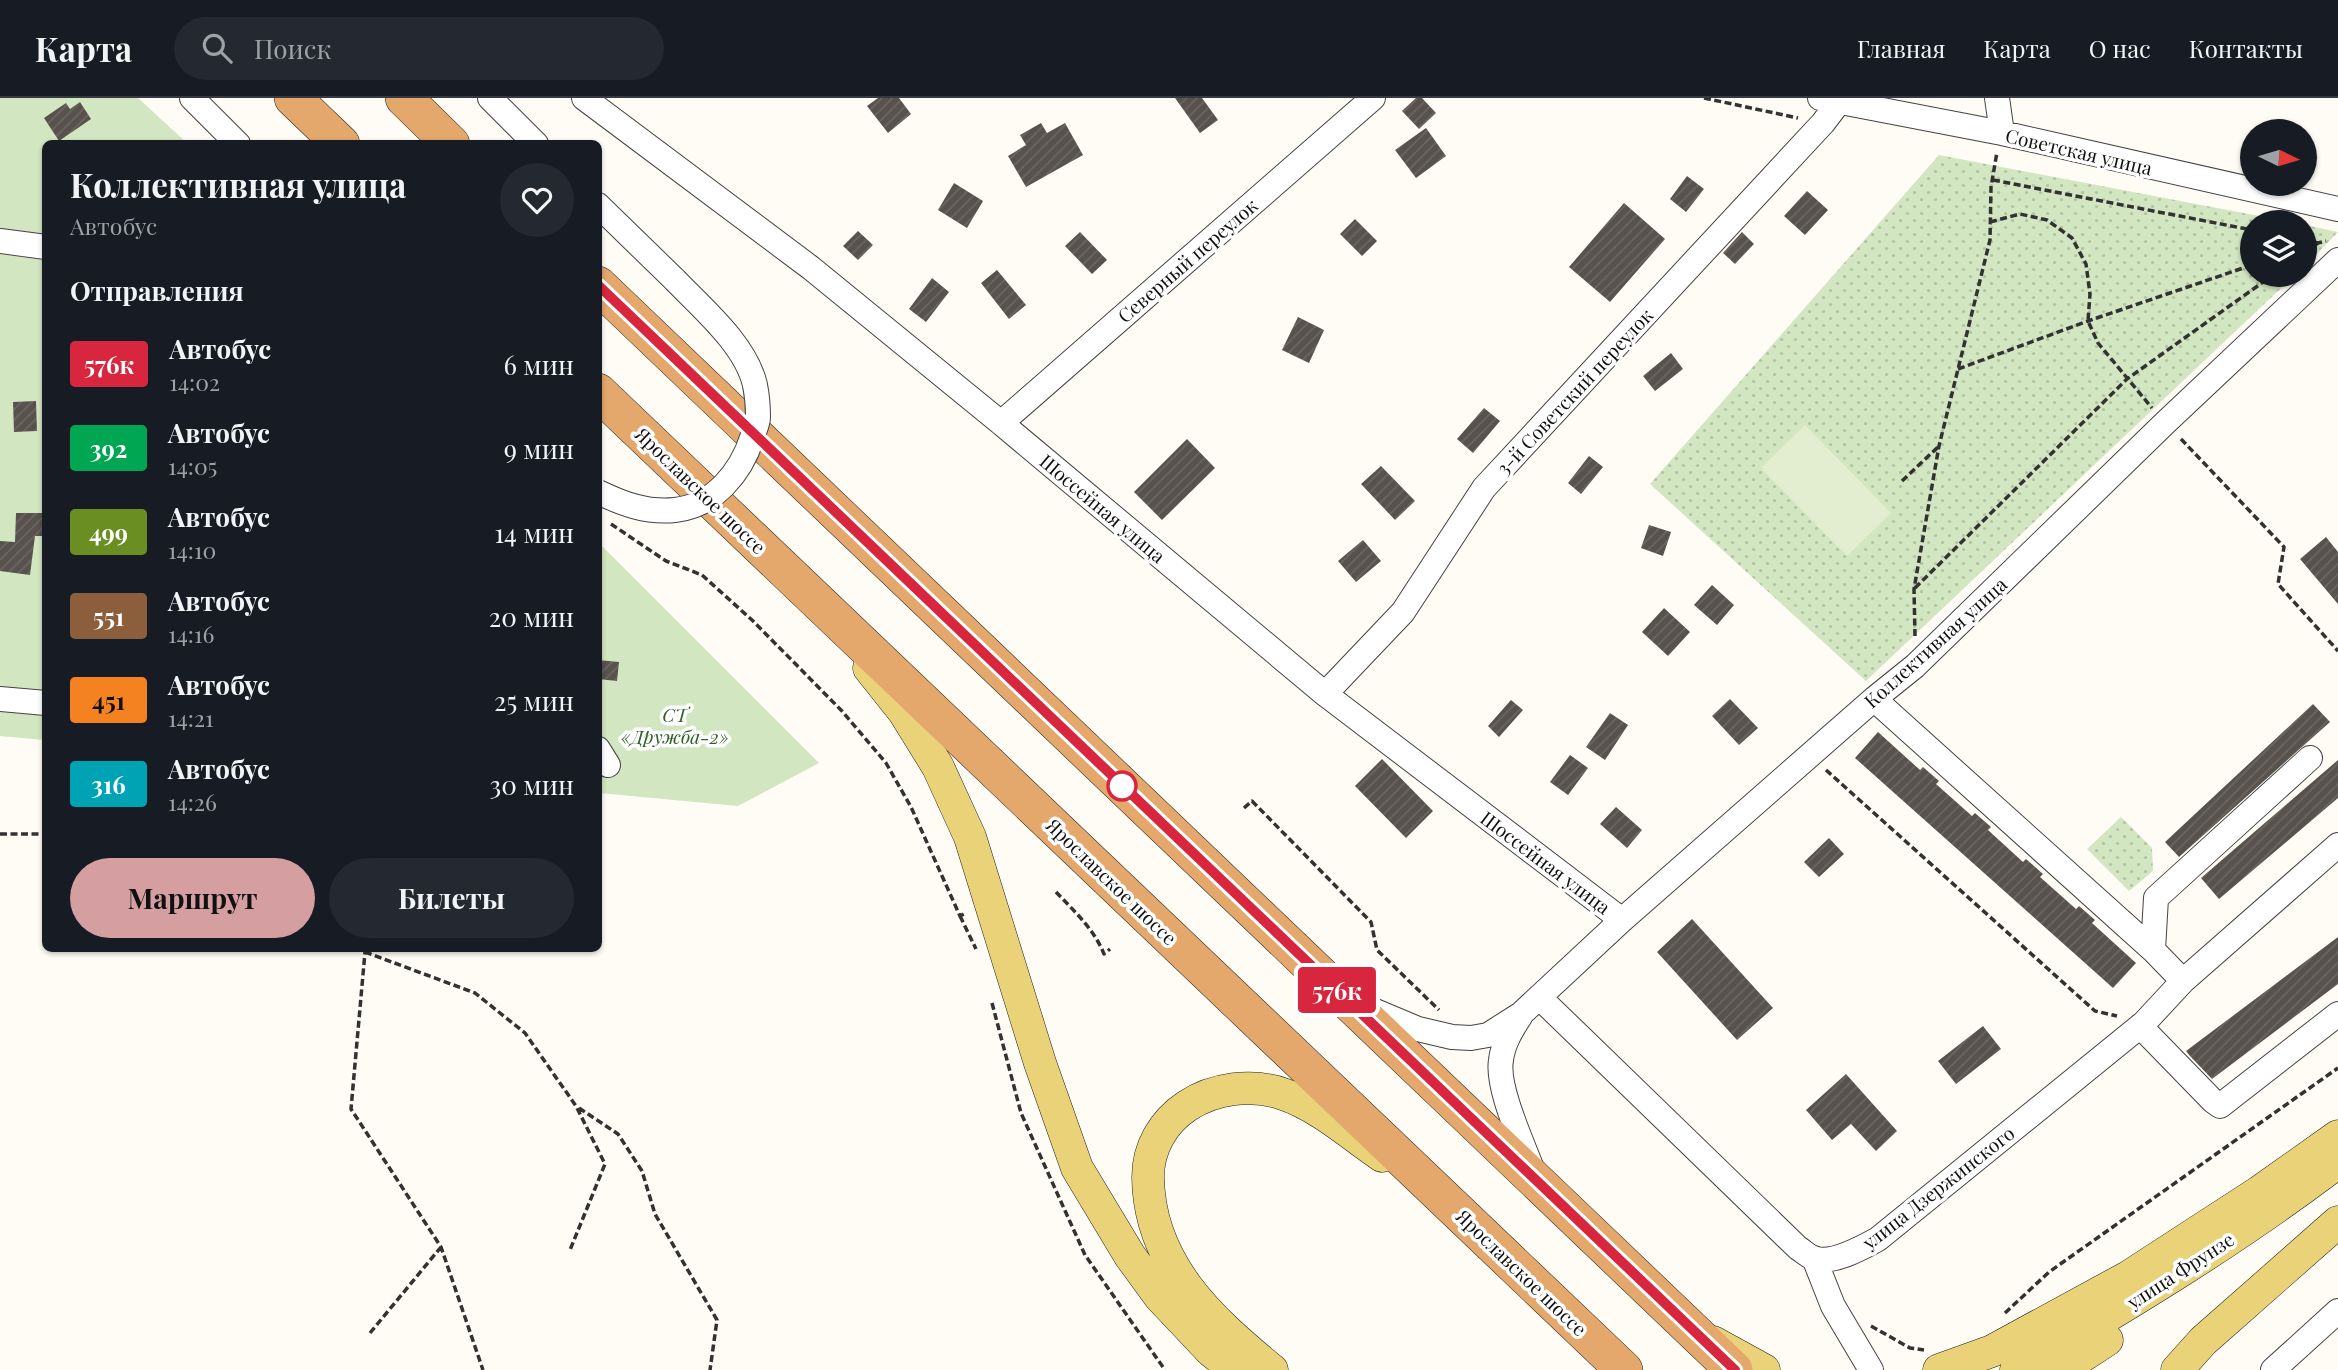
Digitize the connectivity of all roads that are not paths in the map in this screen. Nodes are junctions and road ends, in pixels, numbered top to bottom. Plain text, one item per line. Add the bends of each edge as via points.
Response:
1 (192, 98) edge
2 (293, 98) edge
3 (404, 98) edge
4 (489, 98) edge
5 (584, 98) edge
6 (1373, 98) edge
7 (1997, 98) edge
8 (1829, 100) edge
9 (2002, 133) junction
10 (234, 140) edge
11 (337, 140) edge
12 (447, 140) edge
13 (532, 140) edge
14 (602, 209) edge
15 (2338, 209) edge
16 (0, 241) edge
17 (42, 247) edge
18 (2333, 250) edge
19 (602, 289) edge
20 (602, 396) edge
21 (1001, 423) junction
22 (602, 494) edge
23 (804, 589) junction
24 (1325, 694) junction
25 (0, 699) edge
26 (1874, 699) junction
27 (42, 703) edge
28 (2310, 758) dead end
29 (2338, 845) edge
30 (1622, 919) junction
31 (2154, 950) junction
32 (2183, 981) junction
33 (1345, 998) junction
34 (1530, 1006) junction
35 (2338, 1014) edge
36 (2142, 1024) junction
37 (2338, 1136) edge
38 (2338, 1162) edge
39 (1537, 1182) junction
40 (2338, 1186) edge
41 (1445, 1198) junction
42 (2338, 1222) edge
43 (1814, 1258) junction
44 (2338, 1311) edge
45 (1696, 1333) junction
46 (1934, 1360) edge
47 (1235, 1370) edge
48 (1272, 1370) edge
49 (1624, 1370) edge
50 (1734, 1370) edge
51 (1764, 1370) edge
52 (1871, 1370) edge
53 (2016, 1370) edge
54 (2061, 1370) edge
55 (2177, 1370) edge
56 (2273, 1370) edge

1 - 10 street
2 - 11 highway
3 - 12 highway
4 - 13 street
5 - 21 street, Шоссейная улица via 811,268
6 - 21 street, Северный переулок
7 - 9 street
8 - 9 street, Советская улица
8 - 24 street, 3-й Советский переулок via 1814,133 1484,488 1402,611
9 - 15 street, Советская улица
14 - 22 street, bridge via 739,350 755,383 758,419 748,453 729,481 705,501 677,510 649,510
16 - 17 street
18 - 26 street, Коллективная улица via 2165,423 1915,666
19 - 33 highway
20 - 23 highway, Ярославское шоссе
21 - 24 street, Шоссейная улица
23 - 41 highway, Ярославское шоссе
23 - 47 main road via 904,712 938,767 970,837 1077,1168 1129,1256 1160,1297
24 - 30 street, Шоссейная улица
25 - 27 street
26 - 30 street, Коллективная улица
26 - 31 street
28 - 31 street via 2156,898
29 - 32 street, улица Дзержинского
30 - 34 street, Коллективная улица
31 - 32 street
32 - 36 street, улица Дзержинского
33 - 34 street, Коллективная улица via 1418,1029 1471,1038 1488,1035
33 - 39 highway
34 - 39 street, Коллективная улица via 1505,1041 1500,1061 1501,1083
34 - 43 street
35 - 36 street via 2220,1106
36 - 43 street, улица Дзержинского via 1878,1239 1853,1253
37 - 46 main road via 2128,1278 1992,1351
38 - 53 main road, улица Фрунзе via 2139,1299
39 - 45 highway
40 - 54 main road, улица Фрунзе
41 - 48 main road via 1283,1093 1246,1087 1214,1092 1173,1116 1157,1138 1148,1163 1153,1224 1172,1265 1201,1305
41 - 49 highway, Ярославское шоссе
42 - 55 main road via 2203,1340
43 - 52 street via 1833,1306
44 - 56 street
45 - 50 highway
45 - 51 main road

